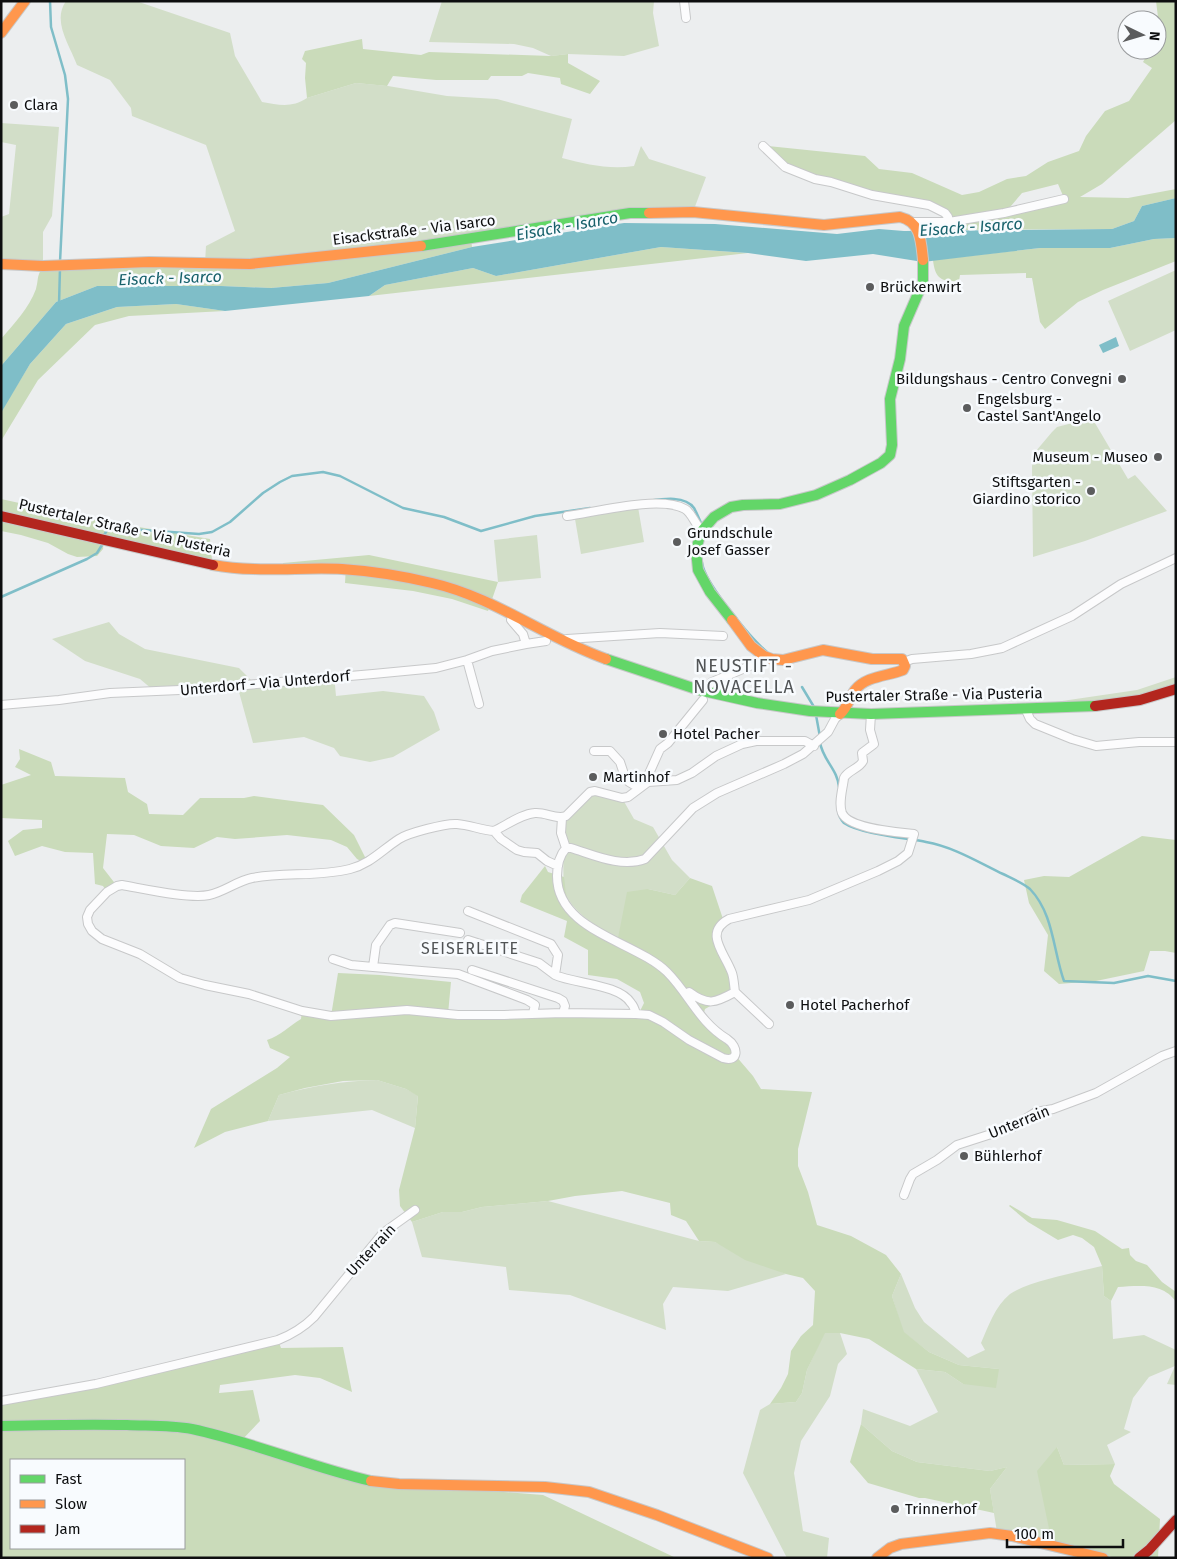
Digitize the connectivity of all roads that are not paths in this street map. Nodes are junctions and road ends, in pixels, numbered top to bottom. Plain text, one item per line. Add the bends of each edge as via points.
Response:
1 (25, 1) edge
2 (684, 1) edge
3 (686, 18) dead end
4 (1, 33) edge
5 (763, 146) dead end
6 (1064, 199) dead end
7 (949, 222) junction
8 (916, 225) junction
9 (1, 264) edge
10 (1, 516) edge
11 (567, 516) dead end
12 (702, 530) junction
13 (1176, 558) edge
14 (513, 614) junction
15 (735, 624) junction
16 (568, 639) dead end
17 (546, 641) dead end
18 (526, 644) junction
19 (763, 655) junction
20 (466, 660) junction
21 (904, 662) junction
22 (708, 686) dead end
23 (1176, 689) edge
24 (704, 700) dead end
25 (479, 704) dead end
26 (1, 705) edge
27 (1026, 708) junction
28 (840, 714) junction
29 (871, 714) junction
30 (1176, 742) edge
31 (814, 746) junction
32 (594, 751) dead end
33 (648, 782) junction
34 (638, 788) junction
35 (562, 818) junction
36 (494, 831) junction
37 (566, 848) junction
38 (558, 866) junction
39 (468, 911) dead end
40 (460, 933) dead end
41 (468, 940) dead end
42 (333, 959) dead end
43 (373, 967) junction
44 (472, 970) dead end
45 (555, 975) junction
46 (735, 992) junction
47 (685, 994) junction
48 (563, 1012) junction
49 (533, 1013) junction
50 (636, 1014) junction
51 (770, 1024) dead end
52 (1176, 1051) edge
53 (904, 1195) dead end
54 (415, 1210) dead end
55 (1, 1401) edge
56 (1, 1426) edge
57 (1176, 1520) edge
58 (768, 1558) edge
59 (876, 1558) edge
60 (1103, 1558) edge
61 (1139, 1558) edge

1 - 4 street
2 - 3 street
5 - 7 street via 785,166 872,196 928,205 945,213
6 - 7 street, Eisackstraße - Via Isarco
7 - 8 street, Eisackstraße - Via Isarco
8 - 9 street, Eisackstraße - Via Isarco via 900,217 824,224 664,211 630,213 453,241 250,264
8 - 12 street via 924,274 922,286 905,322 890,396 892,447 889,456 833,489 781,504 732,507 718,513
10 - 14 street, Pustertaler Straße - Via Pusteria via 230,568 342,569 412,578 459,591
11 - 12 street via 642,504 669,504 683,508
12 - 15 street via 697,541 698,569 703,581
13 - 21 street via 1121,584 1072,616 1007,646 992,651
14 - 18 street via 511,620 523,634
14 - 28 street, Pustertaler Straße - Via Pusteria via 586,652 699,690 758,703
15 - 16 street via 722,639 660,632
15 - 19 street via 744,638
17 - 18 street, Unterdorf - Via Unterdorf
18 - 20 street, Unterdorf - Via Unterdorf
19 - 21 street via 786,660 829,651 872,659 897,658
19 - 22 street via 757,663
20 - 25 street
20 - 26 street, Unterdorf - Via Unterdorf via 403,672 226,688 110,693
21 - 28 street via 903,670 862,684 855,690 847,709
23 - 27 street, Pustertaler Straße - Via Pusteria via 1140,700 1100,706
24 - 33 street via 660,749
27 - 29 street, Pustertaler Straße - Via Pusteria
27 - 30 street via 1035,724 1096,746
28 - 29 street, Pustertaler Straße - Via Pusteria
28 - 31 street
29 - 46 street via 870,730 874,744 862,753 861,765 846,774 840,807 847,819 860,825 914,834 908,853 898,861 809,900 724,922 717,929 716,937 733,974
31 - 33 street via 806,741 742,744 677,780
31 - 37 street via 693,808 645,859 627,862
32 - 34 street via 610,751 620,762 629,782
33 - 34 street
34 - 35 street via 622,798 590,792
35 - 36 street via 534,813
35 - 37 street via 561,833
36 - 38 street via 517,850 537,853
36 - 49 street via 445,824 409,834 366,863 350,869 250,878 208,895 117,886 90,910 88,924 102,939 140,954 180,978 314,1014 331,1016 407,1010 458,1015
37 - 38 street
38 - 47 street via 557,887 577,917 606,937 651,958
39 - 45 street via 552,944 558,955
40 - 43 street via 390,924 376,945
41 - 45 street via 539,963
42 - 43 street
43 - 49 street via 458,974 527,1000 535,1006
44 - 48 street via 558,998 564,1001
45 - 50 street via 620,993 631,1002
46 - 47 street via 710,1002 689,992
46 - 51 street
47 - 50 street via 702,1019 734,1044 736,1049 732,1058 723,1058 664,1022
48 - 49 street
48 - 50 street
52 - 53 street, Unterrain via 1096,1093 1036,1112 1013,1127 956,1145 913,1174
54 - 55 street, Unterrain via 383,1232 314,1317 291,1335 96,1384
56 - 58 street via 168,1426 240,1441 332,1472 374,1482 545,1487 589,1492
57 - 61 street
59 - 60 street via 901,1544 990,1533

